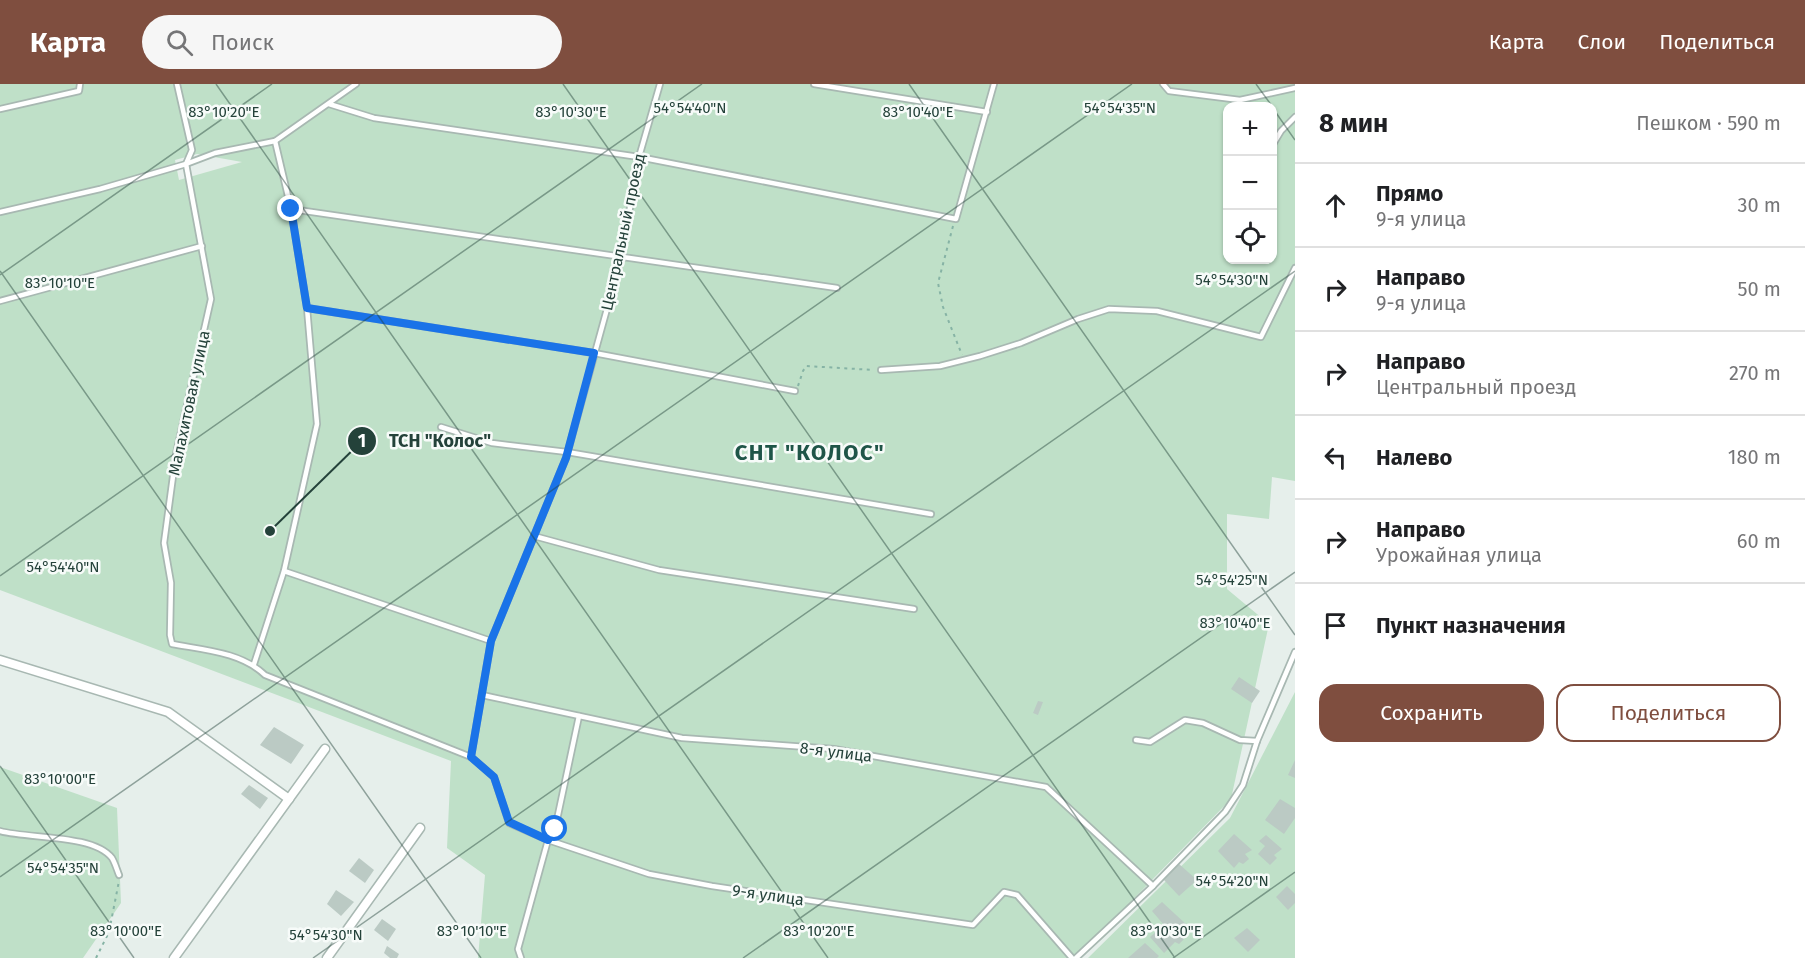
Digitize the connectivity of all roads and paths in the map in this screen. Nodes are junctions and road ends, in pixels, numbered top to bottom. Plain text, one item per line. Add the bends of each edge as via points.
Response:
1 (80, 84) edge
2 (177, 84) edge
3 (356, 84) edge
4 (660, 84) edge
5 (814, 84) edge
6 (994, 84) edge
7 (1162, 84) edge
8 (1295, 88) edge
9 (329, 104) junction
10 (0, 110) edge
11 (987, 112) junction
12 (1295, 117) edge
13 (1277, 138) edge
14 (275, 141) junction
15 (639, 157) junction
16 (186, 164) junction
17 (291, 209) junction
18 (0, 212) edge
19 (956, 219) junction
20 (202, 246) junction
21 (621, 258) junction
22 (1295, 268) edge
23 (837, 288) dead end
24 (0, 300) edge
25 (307, 308) junction
26 (594, 353) junction
27 (964, 360) junction
28 (881, 370) joint
29 (795, 391) joint
30 (441, 427) dead end
31 (567, 452) junction
32 (931, 514) dead end
33 (534, 536) junction
34 (284, 571) junction
35 (914, 609) dead end
36 (491, 641) junction
37 (172, 644) joint
38 (1295, 652) edge
39 (0, 660) edge
40 (254, 664) junction
41 (482, 695) junction
42 (579, 716) junction
43 (1136, 740) dead end
44 (1257, 741) junction
45 (325, 749) dead end
46 (471, 757) junction
47 (289, 799) junction
48 (420, 828) dead end
49 (0, 831) edge
50 (548, 840) junction
51 (119, 875) joint
52 (1153, 886) junction
53 (96, 958) edge
54 (174, 958) edge
55 (327, 958) edge
56 (521, 958) edge
57 (1072, 958) edge
58 (1076, 958) edge

1 - 10 lane via 78,92
2 - 16 lane, Малахитовая улица via 192,150
3 - 9 lane
4 - 15 lane, Центральный проезд
5 - 11 lane
6 - 11 lane
7 - 8 lane via 1168,91 1240,100
9 - 14 lane
9 - 15 lane via 374,118
11 - 19 lane
12 - 13 lane
14 - 16 lane via 215,153
14 - 17 lane
15 - 19 lane
15 - 21 lane, Центральный проезд
16 - 18 lane
16 - 20 lane, Малахитовая улица
17 - 21 lane
17 - 25 lane
19 - 27 path via 938,283
20 - 24 lane
20 - 37 lane, Малахитовая улица via 212,299 176,454 164,543 171,583
21 - 23 lane
21 - 26 lane, Центральный проезд
22 - 27 lane via 1261,337 1157,311 1109,309 1022,343
25 - 26 lane
25 - 34 lane via 317,424
26 - 29 lane
26 - 31 lane, Центральный проезд
27 - 28 lane via 940,366
28 - 29 path via 806,366
30 - 31 lane via 492,443
31 - 32 lane
31 - 33 lane, Центральный проезд
33 - 35 lane via 659,570
33 - 36 lane, Центральный проезд
34 - 36 lane
34 - 40 lane
36 - 41 lane, Центральный проезд
37 - 40 lane, 9-я улица
38 - 44 lane
39 - 47 street via 168,712
40 - 46 lane, 9-я улица via 265,675
41 - 42 lane, 8-я улица
41 - 46 lane, Центральный проезд
42 - 50 lane via 555,829
42 - 52 lane, 8-я улица via 682,738 834,749 1046,787
43 - 44 lane via 1150,742 1185,720 1203,723 1240,740
44 - 52 lane via 1243,785 1225,812
45 - 47 street
46 - 50 lane, 9-я улица via 494,777 509,822
47 - 54 street
48 - 55 street
49 - 51 lane via 72,840 99,848 113,859
50 - 56 lane via 518,948
50 - 57 lane, 9-я улица via 649,874 973,925 1004,892 1010,893 1017,895
51 - 53 path via 109,932
52 - 58 lane

